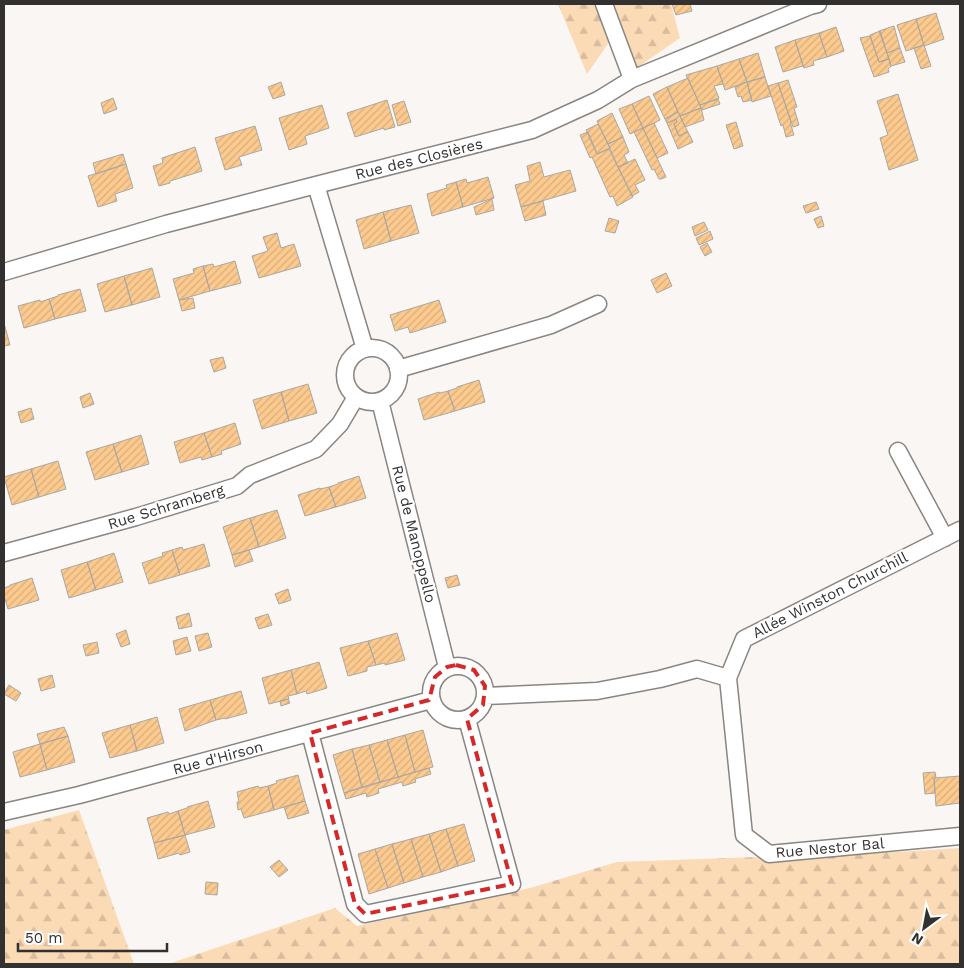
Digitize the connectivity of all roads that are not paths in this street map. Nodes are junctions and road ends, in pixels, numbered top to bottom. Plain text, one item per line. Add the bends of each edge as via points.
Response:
1 (604, 4) edge
2 (818, 4) edge
3 (632, 79) junction
4 (316, 185) junction
5 (4, 272) edge
6 (598, 304) dead end
7 (365, 349) junction
8 (398, 369) junction
9 (356, 397) junction
10 (380, 401) junction
11 (898, 451) dead end
12 (960, 530) edge
13 (945, 538) junction
14 (4, 553) edge
15 (447, 667) junction
16 (728, 678) junction
17 (486, 696) junction
18 (431, 700) junction
19 (467, 719) junction
20 (310, 733) junction
21 (4, 812) edge
22 (960, 836) edge

1 - 3 street
2 - 3 street, Rue des Closières
3 - 4 street, Rue des Closières via 598,100 532,130
4 - 5 street, Rue des Closières via 166,224
4 - 7 street
6 - 8 street via 551,324
7 - 8 street via 389,355
7 - 9 street via 352,358 346,369 348,388
8 - 10 street via 397,385
9 - 10 street via 367,402
9 - 14 street, Rue Schramberg via 340,424 316,450 250,475 236,486
10 - 15 street, Rue de Manoppello
11 - 13 street
12 - 13 street, Allée Winston Churchill
13 - 16 street, Allée Winston Churchill via 744,639
15 - 17 street via 466,666 474,670 481,677
15 - 18 street via 439,672 431,685
16 - 17 street via 697,669 597,691
16 - 22 street, Rue Nestor Bal via 744,835 769,854
17 - 19 street via 483,705
18 - 19 street via 442,715 451,719
18 - 20 street, Rue d'Hirson
19 - 20 street via 512,884 365,914 356,904
20 - 21 street, Rue d'Hirson

